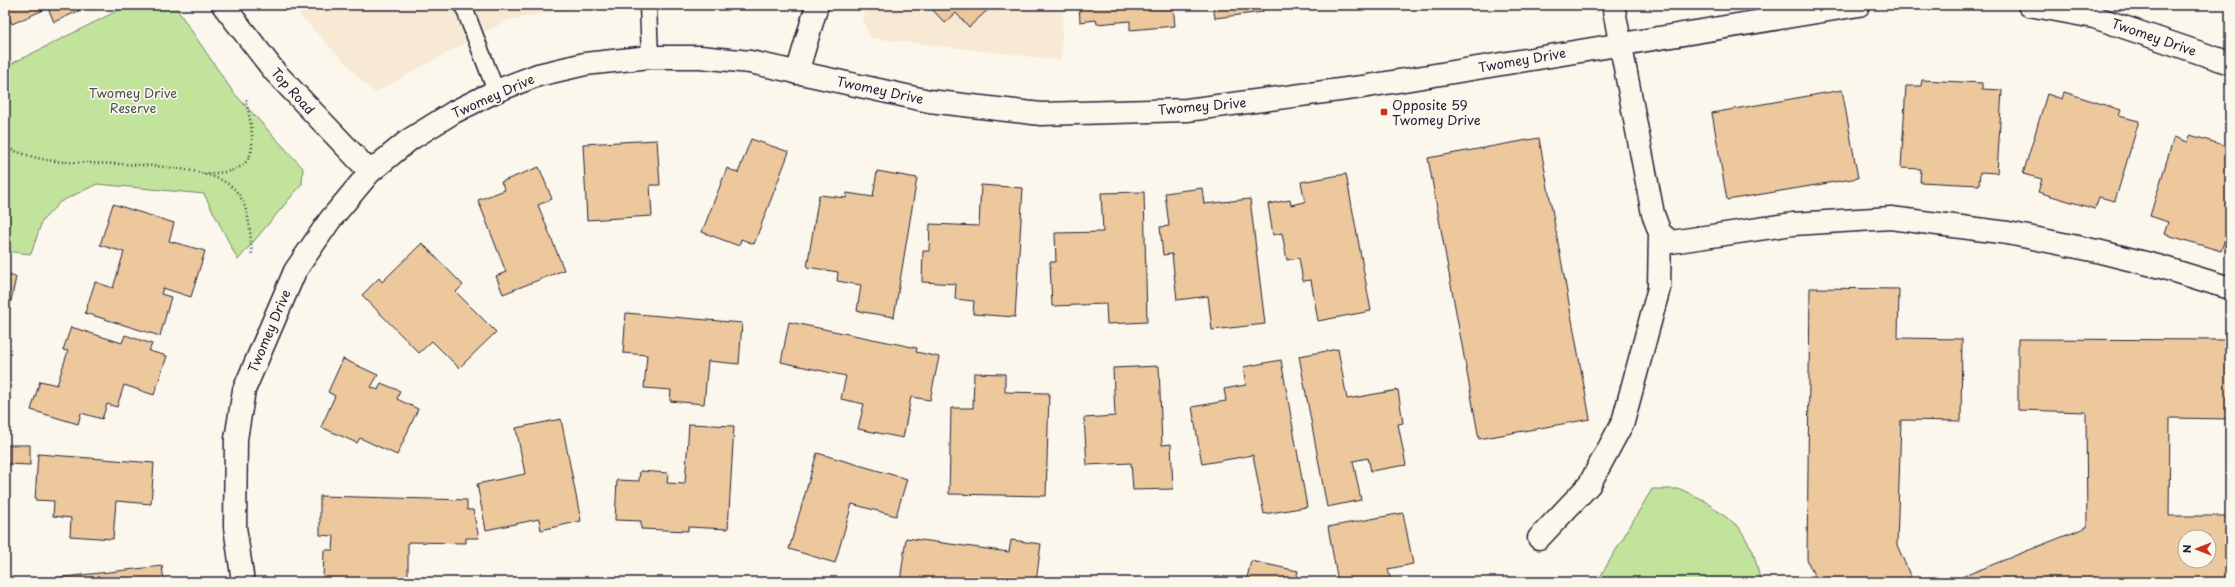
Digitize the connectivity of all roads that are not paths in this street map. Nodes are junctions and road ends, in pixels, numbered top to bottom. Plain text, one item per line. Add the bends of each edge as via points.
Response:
1 (224, 5) edge
2 (463, 5) edge
3 (648, 5) edge
4 (817, 5) edge
5 (1613, 5) edge
6 (1859, 5) edge
7 (2029, 5) edge
8 (2095, 11) edge
9 (1620, 44) junction
10 (650, 57) junction
11 (2230, 63) edge
12 (797, 73) junction
13 (496, 92) junction
14 (370, 172) junction
15 (1660, 233) junction
16 (2230, 288) edge
17 (1539, 538) dead end
18 (243, 582) edge

1 - 14 street, Top Road via 275,72
2 - 13 lane
3 - 10 lane
4 - 12 street
5 - 9 street
6 - 9 street, Twomey Drive
7 - 8 street, Twomey Drive
8 - 11 street, Twomey Drive
9 - 12 street, Twomey Drive via 1362,87 1187,110 1041,114 929,101
9 - 15 street via 1653,214
10 - 12 street, Twomey Drive via 700,57 750,62
10 - 13 street, Twomey Drive via 586,64 538,75
13 - 14 street, Twomey Drive via 454,112 409,140
14 - 18 street, Twomey Drive via 330,220 295,271 244,390 236,439 234,486 235,527
15 - 16 street via 1671,242 1678,242 1793,224 1891,218 2008,233 2097,250
15 - 17 street via 1659,288 1623,422 1589,485

